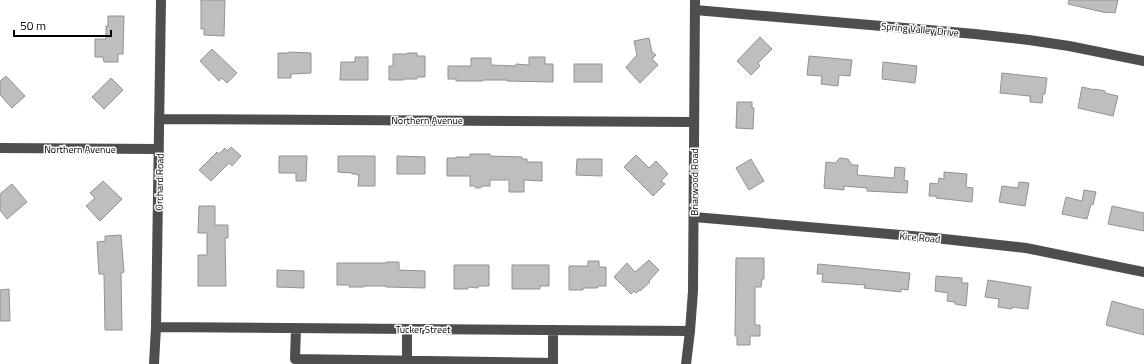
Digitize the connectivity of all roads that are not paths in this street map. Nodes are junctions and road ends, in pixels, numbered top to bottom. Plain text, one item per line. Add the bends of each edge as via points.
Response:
1 (161, 0) edge
2 (695, 5) edge
3 (1144, 61) edge
4 (160, 118) junction
5 (694, 122) junction
6 (0, 148) edge
7 (159, 149) junction
8 (694, 217) junction
9 (1144, 272) edge
10 (156, 327) junction
11 (296, 328) junction
12 (407, 329) junction
13 (554, 330) junction
14 (690, 331) junction
15 (295, 361) edge
16 (407, 362) edge
17 (154, 364) edge
18 (553, 364) edge
19 (686, 364) edge

1 - 4 street, Orchard Road
2 - 3 street, Spring Valley Drive via 1022,39
2 - 5 street, Briarwood Road
4 - 5 street, Northern Avenue
4 - 7 street, Orchard Road
5 - 8 street, Briarwood Road
6 - 7 street, Northern Avenue
7 - 10 street, Orchard Road
8 - 9 street, Kice Road via 1026,248
8 - 14 street, Briarwood Road
10 - 11 street, Tucker Street
10 - 17 street, Orchard Road
11 - 12 street, Tucker Street
11 - 15 street
12 - 13 street, Tucker Street
12 - 16 street
13 - 14 street, Tucker Street
13 - 18 street
14 - 19 street, Briarwood Road
15 - 16 street
16 - 18 street

